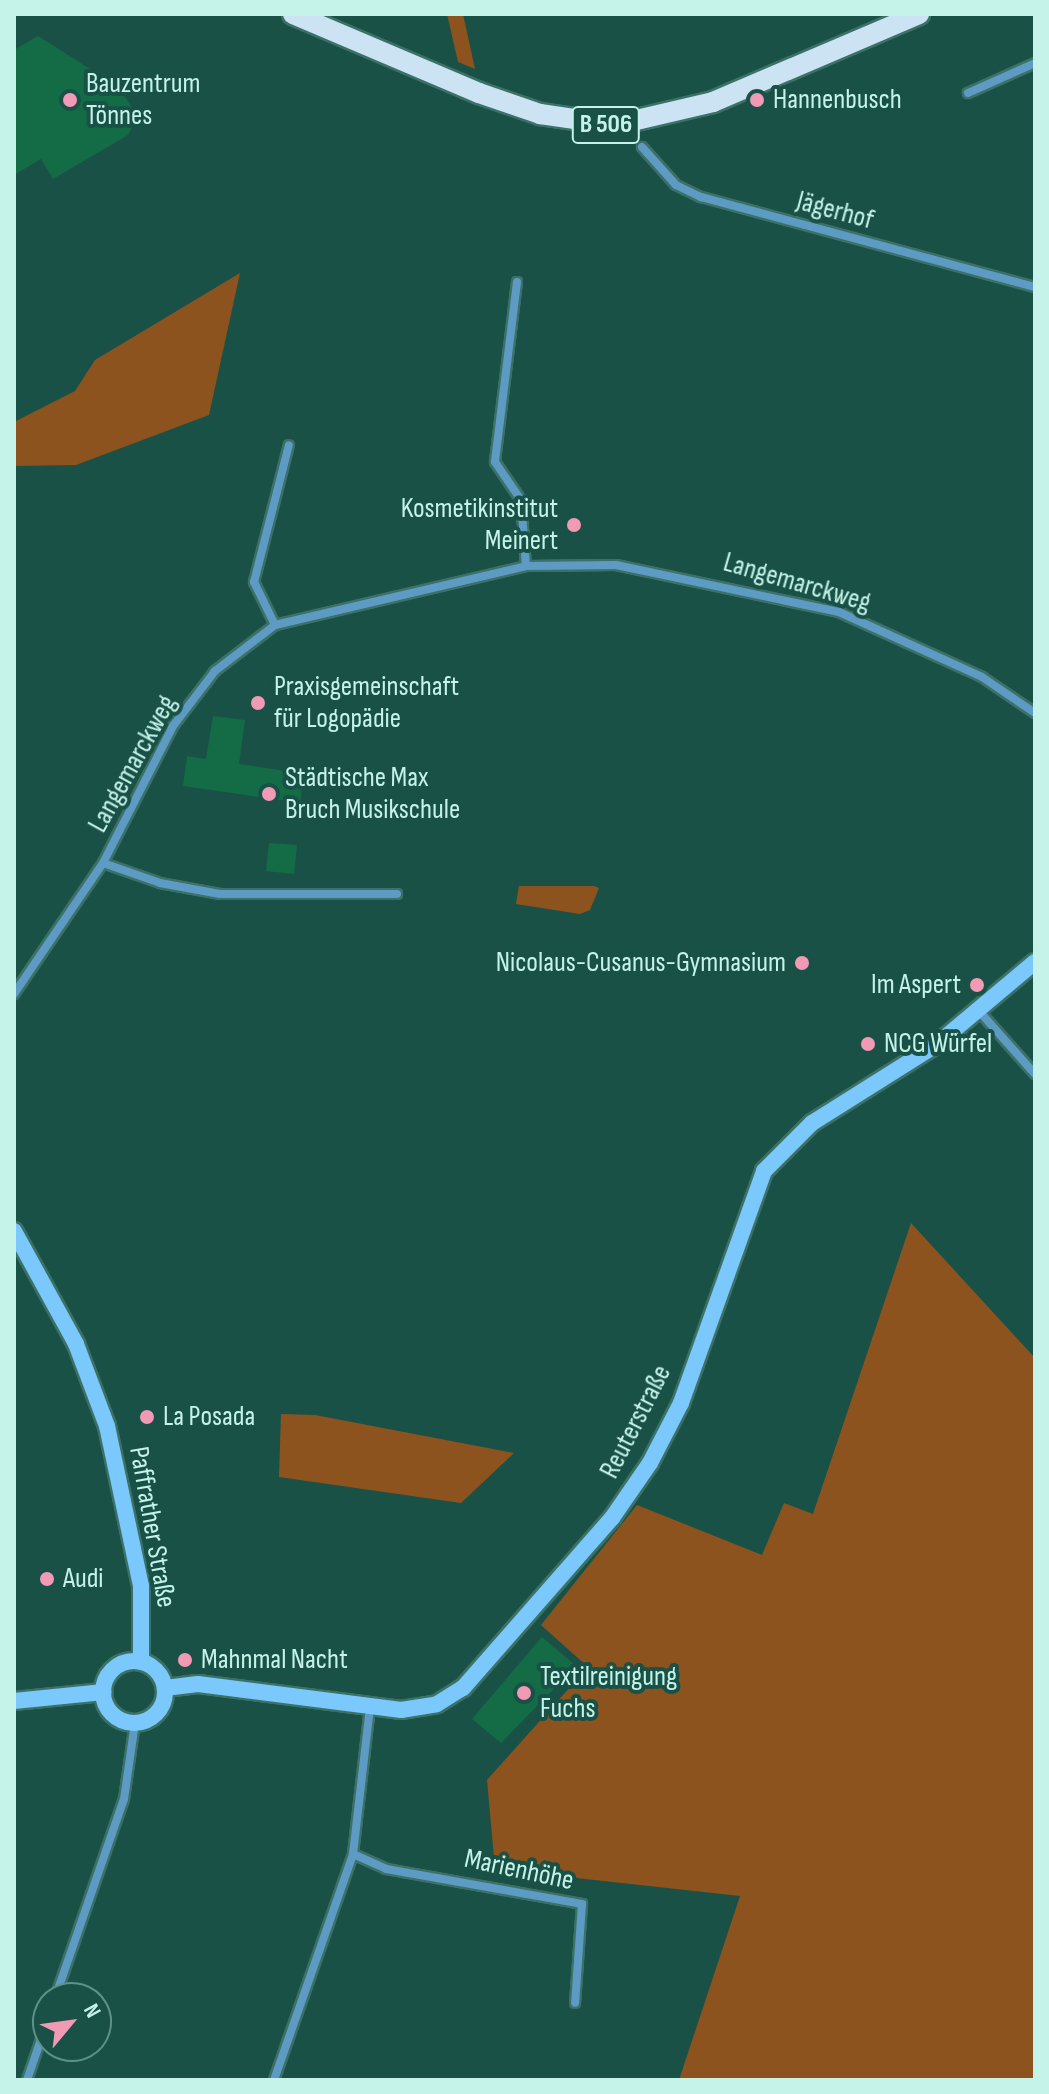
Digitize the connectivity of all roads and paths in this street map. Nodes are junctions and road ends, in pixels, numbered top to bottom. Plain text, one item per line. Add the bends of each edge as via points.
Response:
1 (293, 14) edge
2 (919, 14) edge
3 (1035, 63) edge
4 (968, 93) dead end
5 (642, 147) dead end
6 (517, 282) dead end
7 (1035, 287) edge
8 (289, 445) dead end
9 (526, 566) junction
10 (275, 625) junction
11 (1035, 713) edge
12 (103, 863) junction
13 (397, 894) dead end
14 (1035, 962) edge
15 (14, 994) edge
16 (979, 1011) junction
17 (1035, 1074) edge
18 (14, 1231) edge
19 (141, 1662) junction
20 (165, 1688) junction
21 (104, 1692) junction
22 (14, 1701) edge
23 (370, 1707) junction
24 (135, 1723) junction
25 (353, 1854) junction
26 (61, 1982) edge
27 (575, 2003) dead end
28 (274, 2080) edge

1 - 2 main road, B 506 via 528,110 586,124 631,125 713,102
3 - 4 street
5 - 7 street, Jägerhof via 676,185 701,197
6 - 9 street via 495,462 521,500
8 - 10 street via 254,582
9 - 10 street, Langemarckweg
9 - 11 street, Langemarckweg via 616,565 839,612 982,677
10 - 12 street, Langemarckweg via 215,671 173,726
12 - 13 street, Langemarckweg via 220,894
12 - 15 street, Langemarckweg
14 - 16 street, Reuterstraße
16 - 17 street
16 - 23 street, Reuterstraße via 812,1123 764,1171 681,1403 650,1463 593,1541 463,1688 437,1704 401,1710
18 - 19 street, Paffrather Straße via 80,1353 107,1426 141,1586
19 - 20 street via 154,1669
19 - 21 street via 118,1666
20 - 23 street, Reuterstraße via 198,1684
20 - 24 street via 158,1713
21 - 22 street
21 - 24 street via 113,1714
23 - 25 street
24 - 26 street via 124,1799
25 - 27 street, Marienhöhe via 386,1869 582,1904
25 - 28 street

